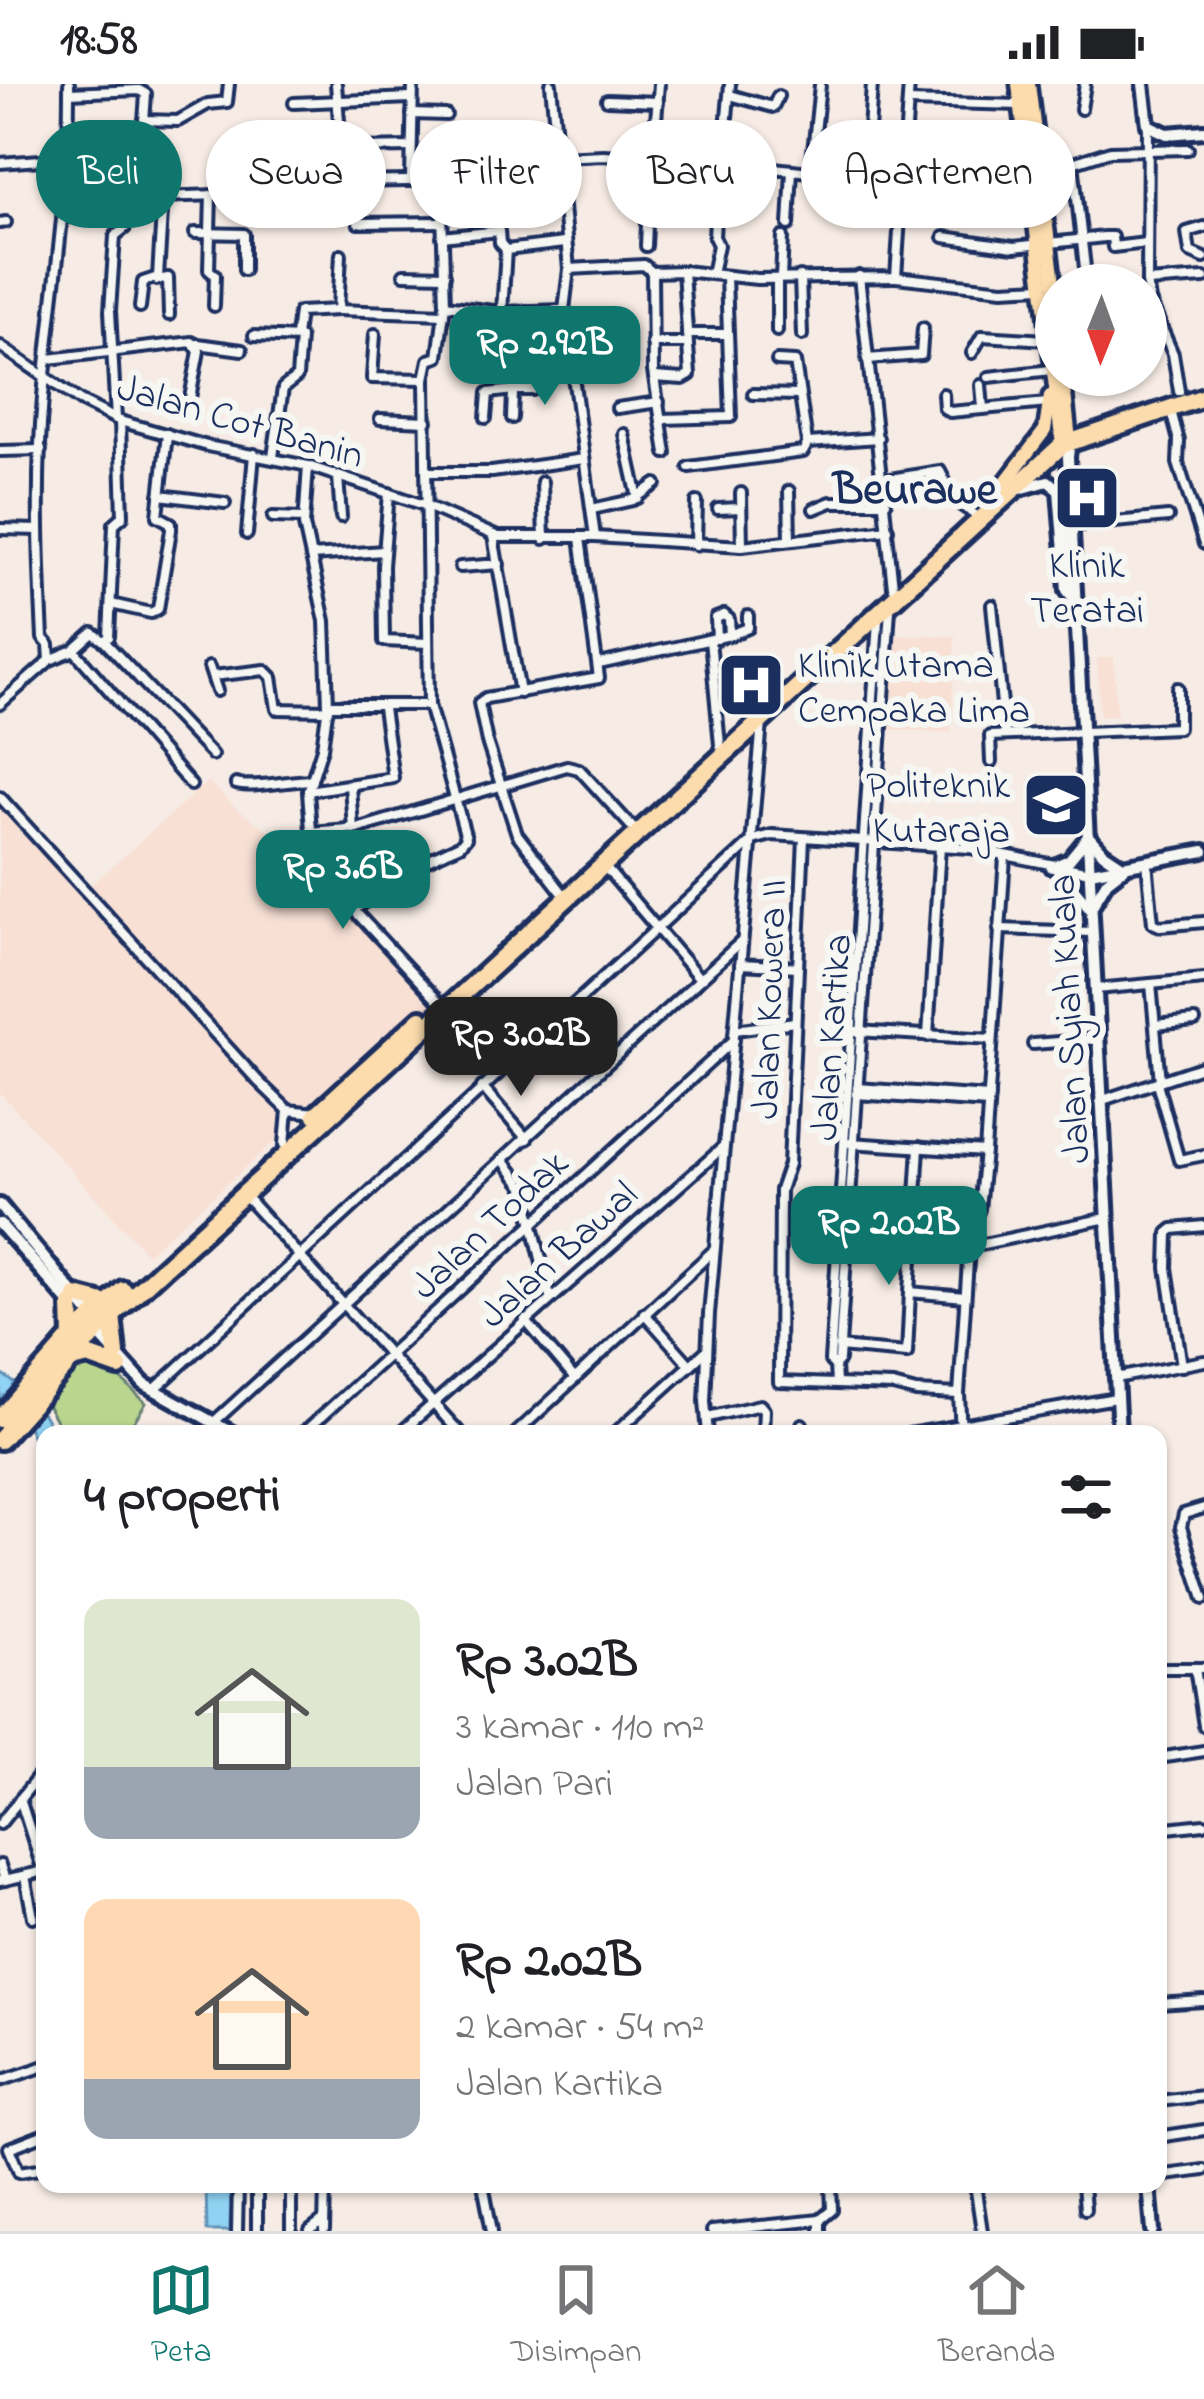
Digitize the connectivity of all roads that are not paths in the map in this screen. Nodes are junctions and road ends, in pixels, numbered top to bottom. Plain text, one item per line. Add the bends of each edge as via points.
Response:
1 (229, 84) edge
2 (336, 84) edge
3 (413, 84) edge
4 (551, 84) edge
5 (659, 84) edge
6 (872, 84) edge
7 (909, 84) edge
8 (1018, 84) edge
9 (1029, 84) edge
10 (1084, 84) edge
11 (1143, 84) edge
12 (820, 85) edge
13 (69, 88) edge
14 (146, 89) edge
15 (730, 90) edge
16 (778, 96) dead end
17 (412, 98) junction
18 (607, 100) dead end
19 (337, 102) junction
20 (658, 102) junction
21 (908, 102) junction
22 (294, 103) dead end
23 (1022, 105) junction
24 (1081, 110) dead end
25 (411, 114) junction
26 (446, 115) dead end
27 (68, 120) edge
28 (144, 120) edge
29 (180, 120) edge
30 (339, 120) edge
31 (411, 120) edge
32 (555, 120) edge
33 (656, 120) edge
34 (726, 120) edge
35 (816, 120) edge
36 (870, 120) edge
37 (907, 120) edge
38 (1024, 120) edge
39 (1034, 120) edge
40 (1148, 125) junction
41 (1204, 131) edge
42 (386, 147) edge
43 (410, 147) edge
44 (1188, 149) dead end
45 (1146, 150) junction
46 (36, 161) edge
47 (1075, 162) edge
48 (0, 164) edge
49 (777, 168) edge
50 (792, 170) junction
51 (801, 170) edge
52 (1075, 180) edge
53 (789, 225) dead end
54 (1204, 226) edge
55 (63, 228) edge
56 (125, 228) edge
57 (160, 228) edge
58 (210, 228) edge
59 (441, 228) edge
60 (563, 228) edge
61 (647, 228) edge
62 (715, 228) edge
63 (900, 228) edge
64 (1040, 228) edge
65 (1043, 228) edge
66 (195, 232) dead end
67 (210, 233) junction
68 (442, 237) junction
69 (783, 237) dead end
70 (944, 237) dead end
71 (1082, 239) junction
72 (564, 243) junction
73 (1044, 243) junction
74 (1146, 243) junction
75 (646, 245) dead end
76 (506, 250) junction
77 (341, 254) dead end
78 (1204, 258) edge
79 (1043, 264) edge
80 (1048, 264) edge
81 (1085, 264) edge
82 (1147, 264) edge
83 (569, 269) junction
84 (244, 270) dead end
85 (682, 271) junction
86 (652, 272) junction
87 (404, 274) dead end
88 (445, 274) junction
89 (712, 274) junction
90 (860, 276) junction
91 (726, 277) junction
92 (896, 277) junction
93 (800, 278) junction
94 (1204, 278) edge
95 (779, 279) junction
96 (155, 280) junction
97 (1167, 281) edge
98 (1035, 287) edge
99 (214, 306) dead end
100 (140, 307) dead end
101 (444, 309) junction
102 (338, 310) junction
103 (564, 310) junction
104 (527, 311) junction
105 (502, 312) junction
106 (169, 315) dead end
107 (923, 328) dead end
108 (776, 332) dead end
109 (375, 334) dead end
110 (728, 334) junction
111 (802, 335) dead end
112 (254, 336) dead end
113 (296, 337) junction
114 (687, 338) junction
115 (1035, 339) edge
116 (1167, 340) edge
117 (652, 343) junction
118 (196, 344) junction
119 (0, 346) edge
120 (242, 350) dead end
121 (111, 352) junction
122 (972, 353) dead end
123 (49, 359) junction
124 (867, 359) junction
125 (777, 361) dead end
126 (479, 362) dead end
127 (516, 366) junction
128 (46, 376) junction
129 (534, 376) dead end
130 (1035, 376) edge
131 (654, 377) junction
132 (989, 377) dead end
133 (425, 380) junction
134 (981, 385) dead end
135 (1204, 386) edge
136 (514, 392) junction
137 (753, 394) dead end
138 (943, 394) dead end
139 (799, 395) junction
140 (1051, 396) edge
141 (1059, 396) edge
142 (1204, 397) edge
143 (190, 398) dead end
144 (1174, 399) junction
145 (659, 402) junction
146 (1049, 403) junction
147 (617, 408) dead end
148 (983, 409) junction
149 (486, 418) dead end
150 (512, 418) dead end
151 (380, 419) dead end
152 (662, 419) junction
153 (118, 420) junction
154 (427, 421) junction
155 (167, 434) junction
156 (624, 434) dead end
157 (878, 439) junction
158 (1066, 442) junction
159 (808, 443) junction
160 (41, 450) junction
161 (0, 451) edge
162 (667, 453) dead end
163 (254, 454) junction
164 (273, 457) junction
165 (584, 458) junction
166 (308, 466) junction
167 (689, 466) dead end
168 (427, 472) junction
169 (338, 476) junction
170 (884, 480) junction
171 (542, 482) dead end
172 (656, 484) dead end
173 (789, 491) dead end
174 (1005, 492) junction
175 (741, 493) dead end
176 (388, 494) junction
177 (160, 496) junction
178 (638, 498) junction
179 (698, 502) dead end
180 (886, 502) junction
181 (225, 503) dead end
182 (427, 506) junction
183 (741, 508) junction
184 (814, 508) dead end
185 (592, 509) junction
186 (718, 509) dead end
187 (974, 514) junction
188 (273, 517) dead end
189 (341, 517) dead end
190 (1168, 517) dead end
191 (304, 518) junction
192 (1201, 519) edge
193 (1072, 526) junction
194 (888, 529) junction
195 (0, 530) edge
196 (39, 530) junction
197 (247, 534) dead end
198 (493, 536) junction
199 (595, 536) junction
200 (580, 538) junction
201 (544, 539) junction
202 (790, 541) junction
203 (1204, 544) edge
204 (696, 545) junction
205 (742, 546) junction
206 (383, 551) junction
207 (311, 556) junction
208 (499, 564) junction
209 (460, 567) dead end
210 (887, 602) junction
211 (1076, 602) junction
212 (111, 604) junction
213 (992, 605) dead end
214 (748, 616) dead end
215 (730, 635) junction
216 (713, 639) junction
217 (104, 641) junction
218 (428, 644) junction
219 (74, 650) junction
220 (50, 660) junction
221 (598, 664) junction
222 (1178, 688) dead end
223 (217, 691) dead end
224 (520, 693) junction
225 (0, 704) edge
226 (430, 705) junction
227 (328, 708) junction
228 (383, 708) junction
229 (762, 721) junction
230 (1083, 729) junction
231 (1005, 734) junction
232 (720, 745) junction
233 (212, 755) dead end
234 (992, 762) dead end
235 (312, 780) junction
236 (236, 784) dead end
237 (191, 785) dead end
238 (350, 785) junction
239 (501, 785) junction
240 (308, 791) junction
241 (0, 796) edge
242 (454, 800) junction
243 (632, 827) junction
244 (353, 829) junction
245 (311, 832) junction
246 (1089, 835) junction
247 (804, 838) junction
248 (753, 840) junction
249 (867, 841) junction
250 (940, 846) junction
251 (1204, 851) edge
252 (1006, 857) junction
253 (1148, 862) junction
254 (604, 866) junction
255 (1126, 866) junction
256 (1054, 868) junction
257 (1090, 872) junction
258 (561, 891) junction
259 (1092, 909) junction
260 (353, 911) junction
261 (1204, 922) edge
262 (655, 926) junction
263 (999, 929) junction
264 (1093, 932) junction
265 (742, 940) junction
266 (740, 964) junction
267 (798, 967) junction
268 (700, 979) junction
269 (1204, 979) edge
270 (1151, 984) junction
271 (1095, 989) junction
272 (439, 1002) junction
273 (1196, 1021) dead end
274 (796, 1022) junction
275 (1155, 1024) junction
276 (855, 1031) junction
277 (734, 1035) junction
278 (928, 1036) junction
279 (992, 1039) junction
280 (1097, 1039) junction
281 (1033, 1044) dead end
282 (1204, 1066) edge
283 (1159, 1082) junction
284 (355, 1086) junction
285 (482, 1087) junction
286 (856, 1091) junction
287 (988, 1100) junction
288 (1100, 1101) junction
289 (287, 1110) junction
290 (318, 1113) junction
291 (526, 1139) junction
292 (848, 1142) junction
293 (285, 1144) junction
294 (722, 1147) junction
295 (919, 1147) junction
296 (985, 1152) junction
297 (1204, 1155) edge
298 (503, 1160) junction
299 (244, 1195) junction
300 (0, 1205) edge
301 (215, 1214) junction
302 (1107, 1218) junction
303 (532, 1223) junction
304 (0, 1224) edge
305 (1204, 1226) edge
306 (970, 1247) junction
307 (714, 1250) junction
308 (298, 1255) junction
309 (910, 1292) junction
310 (965, 1297) junction
311 (550, 1298) junction
312 (73, 1300) junction
313 (344, 1306) junction
314 (110, 1309) junction
315 (644, 1313) junction
316 (525, 1320) junction
317 (87, 1330) junction
318 (839, 1347) junction
319 (707, 1351) junction
320 (390, 1355) junction
321 (117, 1360) junction
322 (69, 1361) junction
323 (1204, 1361) edge
324 (690, 1365) junction
325 (835, 1366) junction
326 (1183, 1366) junction
327 (574, 1378) junction
328 (1116, 1378) junction
329 (836, 1383) junction
330 (35, 1389) junction
331 (153, 1391) junction
332 (959, 1394) junction
333 (1117, 1398) junction
334 (434, 1405) junction
335 (708, 1417) junction
336 (215, 1421) junction
337 (205, 1425) edge
338 (221, 1425) edge
339 (312, 1425) edge
340 (410, 1425) edge
341 (452, 1425) edge
342 (524, 1425) edge
343 (624, 1425) edge
344 (708, 1425) edge
345 (763, 1425) edge
346 (960, 1425) edge
347 (980, 1425) edge
348 (1118, 1425) edge
349 (4, 1430) edge
350 (1204, 1508) edge
351 (1204, 1599) edge
352 (1167, 1668) edge
353 (1200, 1668) edge
354 (1203, 1717) edge
355 (1204, 1726) edge
356 (1204, 1751) edge
357 (1167, 1757) edge
358 (36, 1779) edge
359 (20, 1799) junction
360 (0, 1824) edge
361 (1204, 1824) edge
362 (1167, 1828) edge
363 (36, 1847) edge
364 (0, 1865) edge
365 (36, 1873) edge
366 (25, 1876) junction
367 (3, 1880) edge
368 (33, 1917) dead end
369 (1204, 2001) edge
370 (1167, 2003) edge
371 (36, 2069) edge
372 (0, 2081) edge
373 (1204, 2096) edge
374 (1167, 2100) edge
375 (1204, 2130) edge
376 (1167, 2136) edge
377 (36, 2138) edge
378 (36, 2170) edge
379 (1204, 2170) edge
380 (1167, 2175) edge
381 (238, 2193) edge
382 (257, 2193) edge
383 (291, 2193) edge
384 (325, 2193) edge
385 (485, 2193) edge
386 (831, 2193) edge
387 (976, 2193) edge
388 (1083, 2193) edge
389 (1150, 2193) edge
390 (1085, 2210) dead end
391 (324, 2226) edge
392 (820, 2226) edge
393 (237, 2231) edge
394 (257, 2231) edge
395 (291, 2231) edge
396 (310, 2231) edge
397 (492, 2231) edge
398 (712, 2231) edge
399 (982, 2231) edge
400 (1153, 2231) edge

1 - 29 street via 227,102
2 - 19 street
3 - 17 street
4 - 32 street
5 - 20 street
6 - 36 street
7 - 21 street
8 - 23 main road
9 - 39 main road
10 - 24 street
11 - 40 street
12 - 35 street
13 - 14 street
13 - 27 street
14 - 28 street
15 - 16 street via 772,107
15 - 34 street
17 - 19 street
17 - 25 street
18 - 20 street
19 - 22 street
19 - 30 street
20 - 33 street
21 - 23 street
21 - 37 street
23 - 38 main road
25 - 26 street
25 - 31 street
40 - 41 street via 1167,134
40 - 45 street
42 - 43 street
44 - 45 street
45 - 47 street
45 - 74 street
46 - 48 street
49 - 50 street
50 - 51 street
50 - 53 street
52 - 71 street
54 - 78 street via 1187,232 1190,252
55 - 123 street
56 - 121 street via 116,236
57 - 96 street
58 - 67 street
59 - 68 street
60 - 72 street
61 - 75 street
62 - 89 street
63 - 92 street
64 - 73 main road
65 - 73 main road
66 - 67 street
67 - 84 street via 244,234
67 - 99 street
68 - 76 street via 496,230
68 - 88 street
69 - 95 street
70 - 73 street
71 - 73 street
71 - 74 street via 1111,237 1113,247
71 - 81 street
72 - 76 street
72 - 83 street
73 - 79 main road
73 - 80 main road
74 - 82 street
76 - 105 street
77 - 102 street
83 - 86 street via 644,265
83 - 103 street
85 - 86 street
85 - 89 street
85 - 114 street
86 - 117 street
87 - 88 street
88 - 101 street
89 - 91 street
90 - 92 street
90 - 93 street
90 - 124 street
91 - 95 street
91 - 110 street
92 - 98 street
93 - 95 street
93 - 111 street
94 - 97 street
95 - 108 street
96 - 100 street via 143,282
96 - 106 street via 168,278
101 - 102 street
101 - 105 street
101 - 133 street via 438,357 429,360
102 - 113 street via 299,312
103 - 104 street
103 - 165 street
104 - 105 street
104 - 127 street
107 - 124 street via 921,355
109 - 133 street via 372,378
110 - 114 street
110 - 152 street via 731,417
112 - 113 street
113 - 164 street via 297,376 283,388
114 - 117 street
114 - 131 street via 688,377
115 - 122 street via 982,337
116 - 144 street
117 - 131 street
118 - 120 street
118 - 121 street
118 - 143 street
119 - 128 street, Jalan Cot Banin
121 - 123 street
121 - 153 street
123 - 128 street
124 - 157 street
125 - 139 street via 795,362
126 - 127 street
127 - 136 street
128 - 153 street, Jalan Cot Banin
128 - 160 street
129 - 136 street via 533,390
130 - 132 street
131 - 145 street
133 - 154 street
134 - 148 street
135 - 144 highway
136 - 149 street via 488,393
136 - 150 street
137 - 139 street
138 - 148 street via 946,411
139 - 159 street
140 - 146 main road
141 - 158 main road
142 - 144 highway
144 - 158 highway
144 - 192 street via 1178,463
145 - 147 street
145 - 152 street
146 - 148 street
146 - 174 main road via 1045,430
151 - 154 street
152 - 162 street
153 - 155 street, Jalan Cot Banin
153 - 212 street via 123,516 114,527
154 - 168 street
155 - 163 street, Jalan Cot Banin
155 - 177 street
156 - 178 street
157 - 159 street
157 - 170 street
158 - 174 highway
158 - 193 street, Jalan Syiah Kuala
159 - 167 street via 803,452
160 - 161 street
160 - 196 street
163 - 164 street, Jalan Cot Banin
163 - 197 street
164 - 166 street, Jalan Cot Banin
165 - 168 street
165 - 185 street
166 - 169 street, Jalan Cot Banin
166 - 191 street
168 - 182 street
169 - 176 street, Jalan Cot Banin
169 - 189 street
170 - 180 street
170 - 187 street via 940,471 956,501
171 - 201 street
172 - 178 street
173 - 202 street
174 - 187 highway
174 - 210 highway
174 - 211 street via 1044,482 1059,490 1066,590
175 - 183 street
176 - 182 street, Jalan Cot Banin
176 - 206 street
177 - 181 street
177 - 212 street via 158,516 171,525 158,609
178 - 185 street
179 - 204 street
180 - 184 street
180 - 194 street
182 - 198 street, Jalan Cot Banin
182 - 218 street
183 - 186 street
183 - 205 street
185 - 199 street
187 - 210 highway
188 - 191 street
190 - 193 street
191 - 207 street
192 - 203 street
193 - 211 street, Jalan Syiah Kuala
194 - 202 street
194 - 210 street
195 - 196 street
196 - 220 street
198 - 201 street
198 - 208 street
199 - 200 street
199 - 204 street
200 - 201 street
200 - 221 street
202 - 205 street
204 - 205 street
206 - 207 street
206 - 218 street via 384,641
207 - 227 street via 327,633
208 - 209 street
208 - 224 street
210 - 229 highway
210 - 232 highway
210 - 249 street, Jalan Kartika
210 - 249 street, Jalan Kartika
211 - 230 street, Jalan Syiah Kuala
212 - 217 street
213 - 231 street
214 - 215 street via 748,628
215 - 216 street
215 - 216 street via 728,617 719,615
216 - 221 street
216 - 232 street
217 - 219 street via 93,633
217 - 233 street
218 - 226 street
219 - 220 street
219 - 237 street
220 - 225 street
221 - 224 street via 598,679
222 - 230 street via 1178,728
223 - 227 street via 211,672 265,670 277,709
224 - 239 street via 479,703
226 - 228 street
226 - 242 street
227 - 228 street
227 - 235 street
228 - 238 street via 393,778
229 - 248 street
229 - 254 highway
230 - 231 street
230 - 246 street, Jalan Syiah Kuala
231 - 234 street via 988,738
232 - 243 highway
235 - 236 street
235 - 240 street
238 - 240 street
238 - 244 street
239 - 242 street
239 - 243 street via 574,766
239 - 258 street via 524,847
240 - 245 street
241 - 289 street
242 - 244 street
242 - 260 street via 466,838
243 - 258 highway
244 - 245 street
245 - 260 street via 316,871
246 - 255 street
246 - 256 street
246 - 257 street, Jalan Syiah Kuala
247 - 248 street
247 - 249 street
247 - 267 street, Jalan Kowera II
248 - 262 street
248 - 265 street
249 - 250 street
249 - 276 street, Jalan Kartika
250 - 252 street
250 - 278 street
251 - 253 street
252 - 256 street
252 - 263 street
253 - 255 street
253 - 261 street via 1156,925
254 - 262 street
254 - 284 highway
255 - 257 street
255 - 259 street
256 - 257 street
256 - 259 street
257 - 259 street, Jalan Syiah Kuala
258 - 272 highway
259 - 264 street, Jalan Syiah Kuala
260 - 272 street
262 - 268 street
262 - 285 street
263 - 264 street
263 - 279 street
264 - 271 street, Jalan Syiah Kuala
265 - 266 street
265 - 268 street
266 - 267 street
266 - 277 street
267 - 274 street, Jalan Kowera II
268 - 291 street
269 - 270 street
270 - 271 street
270 - 275 street
271 - 280 street, Jalan Syiah Kuala
272 - 284 highway
273 - 275 street
274 - 277 street
274 - 329 street, Jalan Kowera II via 789,1164 780,1184 778,1377 783,1384
275 - 283 street
276 - 278 street
276 - 286 street, Jalan Kartika
276 - 292 street, Jalan Kartika
277 - 294 street
277 - 303 street, Jalan Todak
278 - 279 street
279 - 287 street
280 - 281 street
280 - 288 street, Jalan Syiah Kuala
282 - 283 street
283 - 288 street
283 - 297 street via 1179,1160
284 - 290 highway
284 - 299 highway
285 - 291 street
285 - 308 street
286 - 287 street
286 - 292 street, Jalan Kartika
287 - 296 street
288 - 302 street, Jalan Syiah Kuala
289 - 290 street
289 - 293 street
290 - 293 highway
291 - 298 street
292 - 295 street
292 - 318 street, Jalan Kartika
292 - 325 street, Jalan Kartika
293 - 301 highway
294 - 307 street
294 - 311 street, Jalan Bawal
295 - 296 street
295 - 309 street
296 - 306 street
298 - 303 street via 524,1185
298 - 313 street
299 - 301 highway
299 - 308 street
300 - 312 street
301 - 314 highway
302 - 306 street
302 - 328 street, Jalan Syiah Kuala
303 - 311 street
303 - 320 street, Jalan Todak
304 - 312 street
305 - 326 street via 1168,1233
306 - 310 street
307 - 315 street
307 - 319 street
308 - 313 street
308 - 331 street
309 - 310 street
309 - 318 street via 907,1353
310 - 332 street
311 - 316 street, Jalan Bawal
312 - 314 highway
312 - 317 highway
312 - 317 street
313 - 320 street
313 - 336 street
314 - 317 highway
314 - 321 highway
315 - 324 street
315 - 327 street
316 - 327 street
316 - 334 street, Jalan Bawal
317 - 321 street
317 - 322 highway
317 - 330 highway
318 - 325 street, Jalan Kartika
319 - 324 street
319 - 335 street
320 - 334 street
320 - 339 street, Jalan Todak
321 - 322 highway
321 - 331 street
321 - 337 street via 146,1395
322 - 330 highway
323 - 326 street
324 - 343 street
325 - 329 street
326 - 328 street
327 - 342 street
328 - 333 street, Jalan Syiah Kuala
329 - 332 street
330 - 349 highway
331 - 336 street
332 - 346 street
333 - 347 street
333 - 348 street, Jalan Syiah Kuala
334 - 340 street, Jalan Bawal
334 - 341 street
335 - 344 street
335 - 345 street via 760,1405
336 - 338 street
350 - 351 street via 1184,1514 1181,1527
352 - 353 street
353 - 354 street
354 - 355 street
356 - 357 street
358 - 359 street
359 - 360 street
359 - 363 street
361 - 362 street
364 - 367 street
365 - 366 street
366 - 367 street
366 - 368 street
369 - 370 street
371 - 372 street
373 - 374 street
375 - 376 street
377 - 378 street via 9,2148 19,2173
379 - 380 street
381 - 393 street
382 - 394 street
383 - 395 street
384 - 391 street
385 - 397 street
386 - 392 street via 832,2211
387 - 399 street
388 - 390 street
389 - 400 street
391 - 396 street
392 - 398 street

